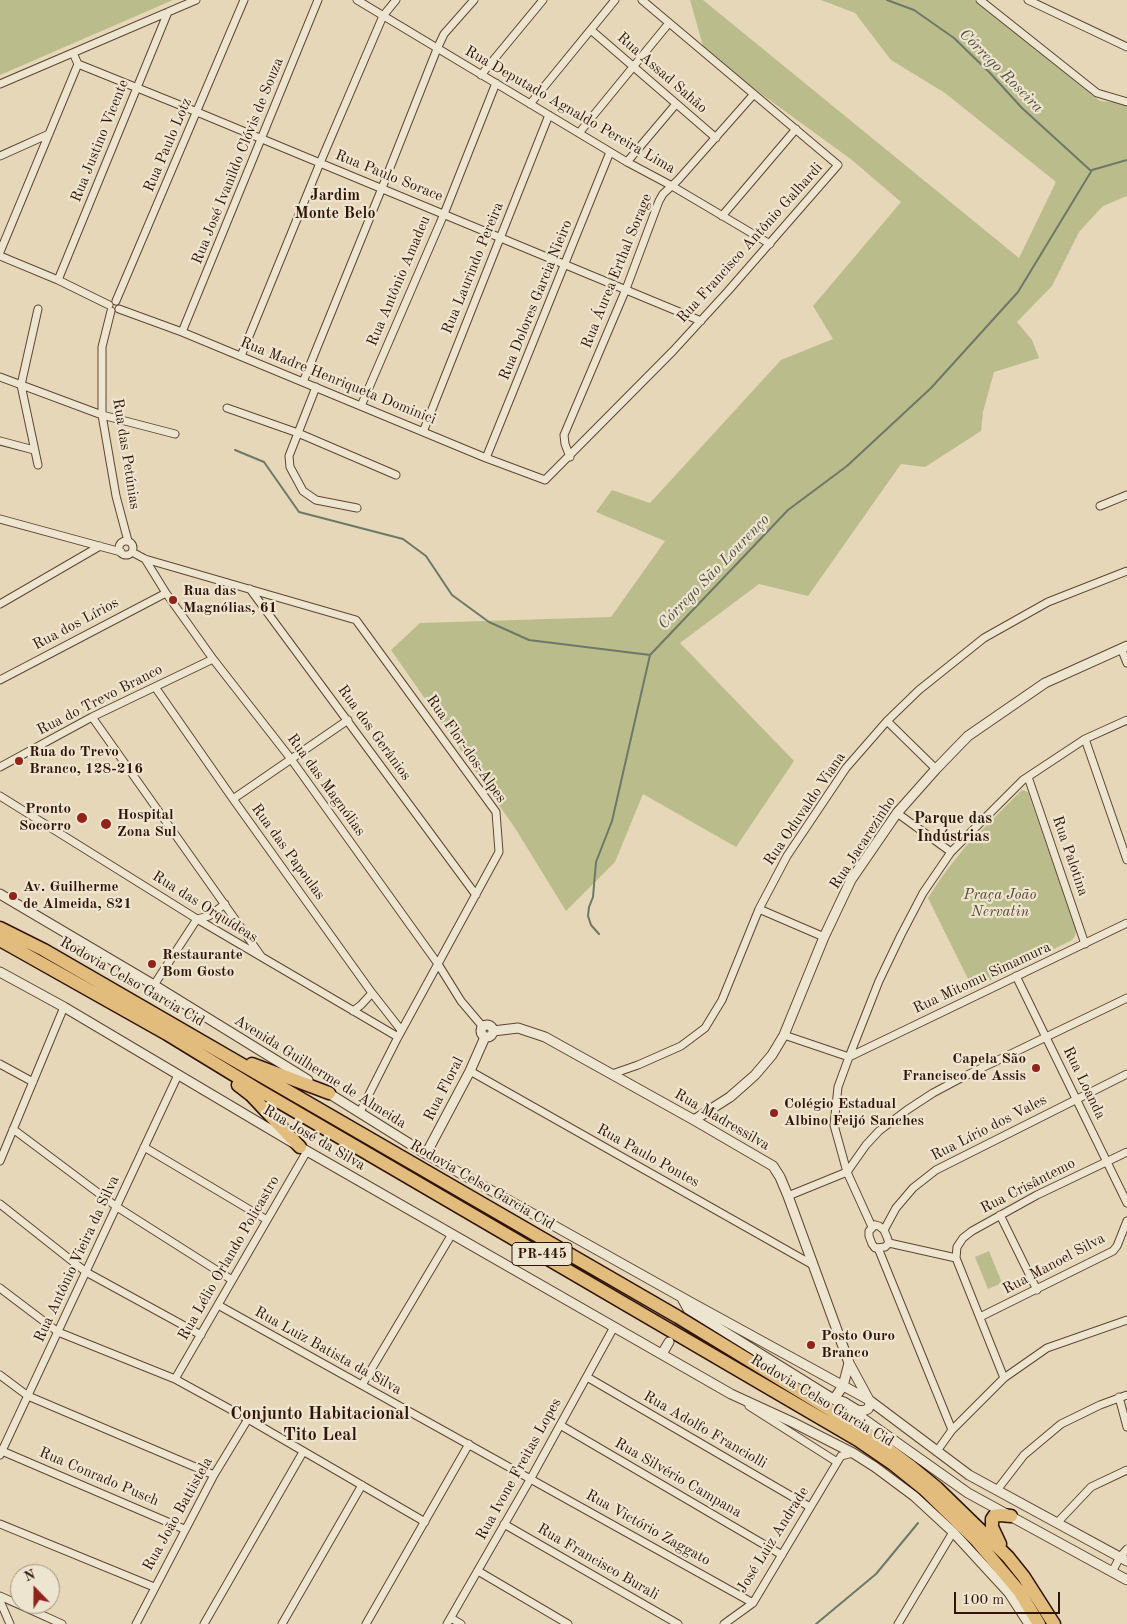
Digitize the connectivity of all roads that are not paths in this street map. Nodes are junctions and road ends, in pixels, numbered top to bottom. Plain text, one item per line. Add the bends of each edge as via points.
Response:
1 (196, 0) edge
2 (244, 0) edge
3 (318, 0) edge
4 (357, 0) edge
5 (396, 0) edge
6 (474, 0) edge
7 (543, 0) edge
8 (615, 0) edge
9 (642, 0) edge
10 (980, 0) edge
11 (1028, 0) edge
12 (168, 12) junction
13 (384, 16) junction
14 (670, 23) junction
15 (591, 30) junction
16 (1127, 47) edge
17 (437, 49) junction
18 (73, 53) junction
19 (78, 64) junction
20 (634, 66) junction
21 (482, 75) junction
22 (496, 83) junction
23 (0, 84) edge
24 (137, 88) junction
25 (754, 94) junction
26 (1127, 102) edge
27 (530, 104) junction
28 (676, 104) junction
29 (198, 112) junction
30 (549, 115) junction
31 (796, 129) junction
32 (579, 133) junction
33 (49, 134) junction
34 (262, 138) junction
35 (716, 138) junction
36 (610, 152) junction
37 (0, 156) edge
38 (627, 162) junction
39 (320, 163) junction
40 (672, 186) junction
41 (382, 188) junction
42 (444, 214) junction
43 (722, 216) junction
44 (501, 237) junction
45 (770, 244) junction
46 (0, 252) edge
47 (0, 256) edge
48 (565, 264) junction
49 (58, 280) junction
50 (626, 289) junction
51 (116, 301) junction
52 (110, 308) junction
53 (38, 309) dead end
54 (119, 309) junction
55 (701, 321) junction
56 (182, 332) junction
57 (241, 356) junction
58 (0, 377) edge
59 (303, 382) junction
60 (21, 385) junction
61 (316, 388) junction
62 (361, 406) junction
63 (227, 408) dead end
64 (102, 415) junction
65 (423, 432) junction
66 (175, 434) dead end
67 (298, 434) junction
68 (0, 441) edge
69 (34, 450) junction
70 (570, 457) junction
71 (486, 458) junction
72 (38, 465) dead end
73 (396, 475) dead end
74 (545, 480) joint
75 (1127, 495) edge
76 (1100, 506) dead end
77 (357, 508) dead end
78 (0, 519) edge
79 (9, 521) junction
80 (0, 526) edge
81 (128, 541) junction
82 (100, 546) junction
83 (121, 552) junction
84 (132, 552) junction
85 (145, 559) junction
86 (1127, 571) edge
87 (250, 589) junction
88 (166, 593) junction
89 (0, 604) edge
90 (1124, 647) edge
91 (213, 659) junction
92 (1127, 663) edge
93 (0, 680) edge
94 (156, 687) junction
95 (92, 718) junction
96 (348, 720) junction
97 (1127, 720) edge
98 (887, 721) junction
99 (1085, 739) junction
100 (291, 759) junction
101 (0, 767) edge
102 (936, 768) junction
103 (1028, 777) junction
104 (0, 796) edge
105 (233, 799) junction
106 (897, 812) junction
107 (951, 852) junction
108 (1127, 860) edge
109 (0, 894) edge
110 (476, 895) junction
111 (225, 904) junction
112 (759, 909) junction
113 (197, 919) junction
114 (1127, 923) edge
115 (0, 928) edge
116 (824, 937) junction
117 (0, 940) edge
118 (1085, 944) junction
119 (264, 959) junction
120 (438, 964) junction
121 (0, 972) edge
122 (1016, 976) junction
123 (154, 985) junction
124 (372, 992) junction
125 (1127, 998) edge
126 (64, 1007) junction
127 (353, 1011) junction
128 (483, 1027) junction
129 (493, 1031) junction
130 (186, 1032) junction
131 (167, 1034) junction
132 (399, 1034) junction
133 (784, 1035) junction
134 (485, 1037) junction
135 (1046, 1038) junction
136 (848, 1056) junction
137 (0, 1064) edge
138 (470, 1071) junction
139 (612, 1074) junction
140 (1127, 1074) edge
141 (178, 1075) junction
142 (33, 1082) junction
143 (329, 1093) junction
144 (1076, 1098) junction
145 (360, 1112) junction
146 (694, 1120) junction
147 (13, 1129) junction
148 (144, 1147) junction
149 (304, 1149) junction
150 (1127, 1152) edge
151 (426, 1154) junction
152 (0, 1161) edge
153 (1108, 1162) junction
154 (847, 1172) junction
155 (788, 1196) junction
156 (1127, 1203) edge
157 (0, 1204) edge
158 (116, 1207) junction
159 (1000, 1215) junction
160 (267, 1220) junction
161 (1127, 1221) edge
162 (872, 1227) junction
163 (884, 1230) junction
164 (452, 1234) junction
165 (888, 1242) junction
166 (878, 1248) junction
167 (956, 1258) junction
168 (813, 1265) junction
169 (86, 1272) junction
170 (232, 1280) junction
171 (0, 1288) edge
172 (1037, 1290) junction
173 (218, 1306) junction
174 (688, 1308) junction
175 (980, 1318) junction
176 (1127, 1320) edge
177 (614, 1327) junction
178 (58, 1332) junction
179 (201, 1335) junction
180 (669, 1342) tunnel mouth
181 (662, 1354) junction
182 (849, 1363) junction
183 (0, 1375) edge
184 (587, 1377) junction
185 (1004, 1378) junction
186 (175, 1379) junction
187 (362, 1385) junction
188 (843, 1386) junction
189 (28, 1396) junction
190 (735, 1396) junction
191 (1123, 1396) edge
192 (834, 1399) junction
193 (869, 1400) junction
194 (248, 1419) junction
195 (560, 1425) junction
196 (1127, 1427) edge
197 (952, 1430) junction
198 (469, 1444) junction
199 (937, 1451) junction
200 (303, 1452) junction
201 (1, 1453) edge
202 (853, 1453) junction
203 (837, 1462) junction
204 (1127, 1470) edge
205 (214, 1475) junction
206 (530, 1478) junction
207 (362, 1485) junction
208 (996, 1490) junction
209 (810, 1507) junction
210 (1011, 1516) junction
211 (425, 1522) junction
212 (1057, 1523) junction
213 (0, 1524) edge
214 (504, 1524) junction
215 (184, 1529) junction
216 (952, 1532) junction
217 (1127, 1549) edge
218 (782, 1554) junction
219 (1008, 1556) junction
220 (1123, 1559) edge
221 (478, 1571) junction
222 (1112, 1572) junction
223 (1127, 1580) edge
224 (154, 1587) junction
225 (0, 1596) edge
226 (0, 1601) edge
227 (753, 1603) junction
228 (449, 1621) edge
229 (10, 1624) edge
230 (62, 1624) edge
231 (136, 1624) edge
232 (204, 1624) edge
233 (282, 1624) edge
234 (366, 1624) edge
235 (461, 1624) edge
236 (568, 1624) edge
237 (678, 1624) edge
238 (724, 1624) edge
239 (898, 1624) edge
240 (1028, 1624) edge
241 (1039, 1624) edge
242 (1054, 1624) edge

1 - 12 street
2 - 29 street, Rua Paulo Lotz
3 - 34 street, Rua José Ivanildo Clóvis de Souza
4 - 13 street, Rua Deputado Agnaldo Pereira Lima
5 - 13 street
6 - 17 street via 444,34
7 - 21 street
8 - 15 street
9 - 14 street, Rua Francisco Antônio Galhardi
10 - 26 street via 1097,93
11 - 16 street
12 - 18 street
12 - 24 street, Rua Justino Vicente
13 - 17 street, Rua Deputado Agnaldo Pereira Lima
13 - 39 street
14 - 20 street
14 - 25 street, Rua Francisco Antônio Galhardi
15 - 20 street, Rua Assad Sahão
15 - 27 street
17 - 21 street, Rua Deputado Agnaldo Pereira Lima
17 - 41 street
18 - 19 street
18 - 23 street
19 - 24 street, Rua Paulo Sorace
19 - 33 street
20 - 28 street, Rua Assad Sahão
20 - 32 street
21 - 22 street, Rua Deputado Agnaldo Pereira Lima
22 - 27 street, Rua Deputado Agnaldo Pereira Lima
22 - 42 street, Rua Antônio Amadeu
24 - 29 street, Rua Paulo Sorace
24 - 49 street, Rua Justino Vicente
25 - 31 street, Rua Francisco Antônio Galhardi
25 - 35 street, Rua Áurea Erthal Sorage
27 - 30 street, Rua Deputado Agnaldo Pereira Lima
28 - 35 street, Rua Assad Sahão
28 - 38 street
29 - 34 street, Rua Paulo Sorace
29 - 51 street, Rua Paulo Lotz
30 - 32 street, Rua Deputado Agnaldo Pereira Lima
30 - 44 street, Rua Laurindo Pereira
31 - 43 street
31 - 45 street, Rua Francisco Antônio Galhardi via 838,165
32 - 36 street, Rua Deputado Agnaldo Pereira Lima
33 - 37 street
33 - 46 street
34 - 39 street, Rua Paulo Sorace
34 - 56 street, Rua José Ivanildo Clóvis de Souza
35 - 40 street, Rua Áurea Erthal Sorage
36 - 38 street, Rua Deputado Agnaldo Pereira Lima
36 - 48 street, Rua Dolores Garcia Nieiro
38 - 40 street, Rua Deputado Agnaldo Pereira Lima
39 - 41 street, Rua Paulo Sorace
39 - 57 street
40 - 43 street, Rua Deputado Agnaldo Pereira Lima
40 - 50 street, Rua Áurea Erthal Sorage via 659,201
41 - 42 street, Rua Paulo Sorace
41 - 59 street
42 - 44 street, Rua Paulo Sorace
42 - 62 street, Rua Antônio Amadeu
43 - 45 street, Rua Deputado Agnaldo Pereira Lima
44 - 48 street, Rua Paulo Sorace
44 - 65 street, Rua Laurindo Pereira
45 - 55 street, Rua Francisco Antônio Galhardi
47 - 49 street
48 - 50 street, Rua Paulo Sorace
48 - 71 street, Rua Dolores Garcia Nieiro
49 - 52 street
50 - 55 street, Rua Paulo Sorace
50 - 70 street, Rua Áurea Erthal Sorage via 564,436
51 - 52 street via 111,302
51 - 54 street
52 - 54 street via 117,312
52 - 64 street, Rua das Petúnias via 102,347
53 - 60 street
54 - 56 street, Rua Madre Henriqueta Dominici
55 - 70 street, Rua Francisco Antônio Galhardi
56 - 57 street, Rua Madre Henriqueta Dominici
57 - 59 street, Rua Madre Henriqueta Dominici
58 - 60 street
59 - 61 street, Rua Madre Henriqueta Dominici
60 - 64 street
60 - 69 street
61 - 62 street, Rua Madre Henriqueta Dominici
61 - 67 street
62 - 65 street, Rua Madre Henriqueta Dominici
63 - 67 street
64 - 66 street
64 - 81 street, Rua das Petúnias via 116,496
65 - 71 street, Rua Madre Henriqueta Dominici
67 - 73 street
67 - 77 street via 289,456 290,467 302,490 316,500
68 - 69 street
69 - 72 street
70 - 74 street, Rua Francisco Antônio Galhardi
71 - 74 street, Rua Madre Henriqueta Dominici
75 - 76 street
78 - 79 street
79 - 80 street
79 - 82 street
81 - 83 street via 120,545
81 - 84 street via 133,545
82 - 83 street
82 - 89 street
83 - 84 street via 127,555
84 - 85 street, Rua Flor-dos-Alpes
85 - 87 street, Rua Flor-dos-Alpes
85 - 88 street, Rua das Magnólias
86 - 98 street, Rua Oduvaldo Viana via 1048,602 984,638 919,690
87 - 96 street, Rua dos Gerânios
87 - 110 street, Rua Flor-dos-Alpes via 356,620 496,812 499,852
88 - 91 street, Rua das Magnólias
88 - 93 street, Rua dos Lírios
90 - 92 street
90 - 102 street, Rua Jacarezinho via 1045,683 968,736
91 - 94 street, Rua do Trevo Branco
91 - 100 street, Rua das Magnólias
94 - 95 street, Rua do Trevo Branco
94 - 105 street, Rua das Papoulas
95 - 101 street, Rua do Trevo Branco
95 - 111 street
96 - 100 street
96 - 110 street, Rua dos Gerânios
97 - 99 street
98 - 102 street
98 - 112 street, Rua Oduvaldo Viana via 846,768 787,856
99 - 103 street
99 - 108 street
100 - 105 street
100 - 120 street, Rua das Magnólias
102 - 106 street, Rua Jacarezinho
103 - 107 street
103 - 118 street, Rua Palotina
104 - 113 street, Rua das Orquídeas
105 - 124 street, Rua das Papoulas
106 - 107 street
106 - 116 street, Rua Jacarezinho via 851,880
107 - 136 street via 900,935
109 - 123 street, Avenida Guilherme de Almeida
110 - 120 street, Rua Flor-dos-Alpes
111 - 113 street via 209,916
111 - 119 street
112 - 116 street
112 - 139 street, Rua Oduvaldo Viana via 722,1000 704,1028 681,1046
113 - 119 street, Rua das Orquídeas
113 - 123 street
114 - 118 street, Rua Mitomu Simamura
115 - 130 highway, Rodovia Celso Garcia Cid / PR-445
116 - 133 street, Rua Jacarezinho
117 - 131 highway, Rodovia Celso Garcia Cid / PR-445
118 - 122 street, Rua Mitomu Simamura
119 - 127 street, Rua das Orquídeas
120 - 128 street, Rua das Magnólias
120 - 132 street, Rua Flor-dos-Alpes
121 - 126 street, Rua José da Silva
122 - 135 street, Rua Loanda
122 - 136 street, Rua Mitomu Simamura
123 - 143 street, Avenida Guilherme de Almeida
124 - 127 street
124 - 132 street, Rua das Papoulas
125 - 135 street
126 - 141 street, Rua José da Silva
126 - 142 street
127 - 132 street, Rua das Orquídeas
128 - 129 street via 489,1026
128 - 134 street via 481,1032
129 - 134 street via 491,1036
129 - 139 street, Rua Madressilva via 518,1028 545,1037
130 - 143 highway via 249,1063
130 - 219 highway, Rodovia Celso Garcia Cid / PR-445 via 678,1317 860,1428 937,1488
131 - 149 highway via 251,1095
131 - 241 highway, Rodovia Celso Garcia Cid / PR-445 via 858,1440 924,1490 976,1540 1019,1591
132 - 145 street, Rua Flor-dos-Alpes
133 - 136 street
133 - 146 street, Rua Jacarezinho via 756,1075 730,1097
134 - 138 street, Rua Floral
135 - 144 street, Rua Loanda
135 - 154 street via 947,1085 907,1110 872,1138
136 - 154 street via 838,1088 834,1125
137 - 142 street
138 - 151 street, Rua Floral
138 - 168 street, Rua Paulo Pontes
139 - 146 street, Rua Madressilva
140 - 144 street, Rua Lírio dos Vales
141 - 148 street, Rua Antônio Vieira da Silva
141 - 149 street, Rua José da Silva
142 - 147 street
143 - 145 street, Avenida Guilherme de Almeida
144 - 153 street, Rua Loanda
144 - 163 street, Rua Lírio dos Vales via 925,1177 896,1208
145 - 151 street, Avenida Guilherme de Almeida
146 - 155 street, Rua Madressilva via 769,1163 780,1177
147 - 152 street
147 - 158 street
148 - 158 street, Rua Antônio Vieira da Silva
148 - 160 street
149 - 160 street, Rua Lélio Orlando Policastro
149 - 164 street, Rua José da Silva
150 - 153 street, Rua Crisântemo
151 - 174 street, Avenida Guilherme de Almeida via 682,1297
153 - 156 street, Rua Loanda
153 - 159 street, Rua Crisântemo
154 - 155 street
154 - 162 street
155 - 168 street, Rua Madressilva
157 - 169 street
158 - 169 street, Rua Antônio Vieira da Silva
158 - 170 street
159 - 167 street, Rua Crisântemo via 963,1238 956,1247
159 - 172 street
160 - 170 street, Rua Lélio Orlando Policastro
161 - 172 street, Rua Manoel Silva via 1113,1251
162 - 163 street via 879,1226
162 - 166 street via 869,1236
163 - 165 street
164 - 177 street, Rua José da Silva
164 - 187 street
165 - 166 street via 885,1247
165 - 167 street
166 - 197 street
167 - 175 street
168 - 182 street, Rua Madressilva
169 - 178 street, Rua Antônio Vieira da Silva
169 - 179 street
170 - 173 street, Rua Lélio Orlando Policastro
171 - 178 street
172 - 175 street, Rua Manoel Silva
173 - 179 street, Rua Lélio Orlando Policastro
173 - 187 street, Rua Luiz Batista da Silva
174 - 188 street
174 - 192 street, Rodovia Celso Garcia Cid
175 - 185 street
176 - 185 street via 1047,1348
177 - 181 street, Rua José da Silva
177 - 184 street, Rua Ivone Freitas Lopes
178 - 186 street
178 - 189 street, Rua Antônio Vieira da Silva
179 - 186 street, Rua Lélio Orlando Policastro
180 - 181 street
181 - 190 street, Rua José da Silva
182 - 188 street
182 - 193 street, Rua Madressilva
183 - 189 street
184 - 195 street, Rua Ivone Freitas Lopes
184 - 209 street, Rua Adolfo Franciolli
185 - 197 street
186 - 194 street
187 - 198 street, Rua Luiz Batista da Silva
188 - 192 street
188 - 193 street
189 - 201 street, Rua Antônio Vieira da Silva
189 - 205 street
190 - 202 street, Rua José da Silva
190 - 203 street
191 - 196 street
191 - 208 street via 1061,1424 1024,1455
192 - 193 street via 863,1411 868,1409
192 - 210 street, Rodovia Celso Garcia Cid via 968,1493
193 - 199 street
194 - 200 street
194 - 205 street, Rua João Battistela
195 - 206 street, Rua Ivone Freitas Lopes
195 - 218 street, Rua Silvério Campana
197 - 199 street
198 - 206 street, Rua Luiz Batista da Silva
198 - 211 street
199 - 208 street
200 - 207 street
200 - 232 street
201 - 215 street, Rua Conrado Pusch
202 - 203 street via 841,1456
202 - 216 street, Rua José da Silva via 914,1496
203 - 209 street, José Luiz Andrade
204 - 212 street via 1091,1487
205 - 215 street, Rua João Battistela
206 - 214 street, Rua Ivone Freitas Lopes
206 - 227 street, Rua Victório Zaggato
207 - 211 street
207 - 233 street
208 - 212 street
209 - 218 street, José Luiz Andrade
210 - 219 highway via 994,1516 991,1522 993,1532
210 - 222 street
211 - 234 street
212 - 220 street
213 - 224 street
214 - 221 street, Rua Ivone Freitas Lopes
214 - 237 street, Rua Francisco Burali
215 - 224 street, Rua João Battistela
216 - 239 street
216 - 240 street, Rua José da Silva via 1009,1593
217 - 220 street
218 - 227 street, José Luiz Andrade
219 - 242 highway, Rodovia Celso Garcia Cid / PR-445
220 - 222 street
221 - 228 street, Rua Ivone Freitas Lopes
221 - 236 street
222 - 223 street
224 - 231 street, Rua João Battistela
225 - 230 street
226 - 229 street
227 - 238 street, José Luiz Andrade
228 - 235 street

